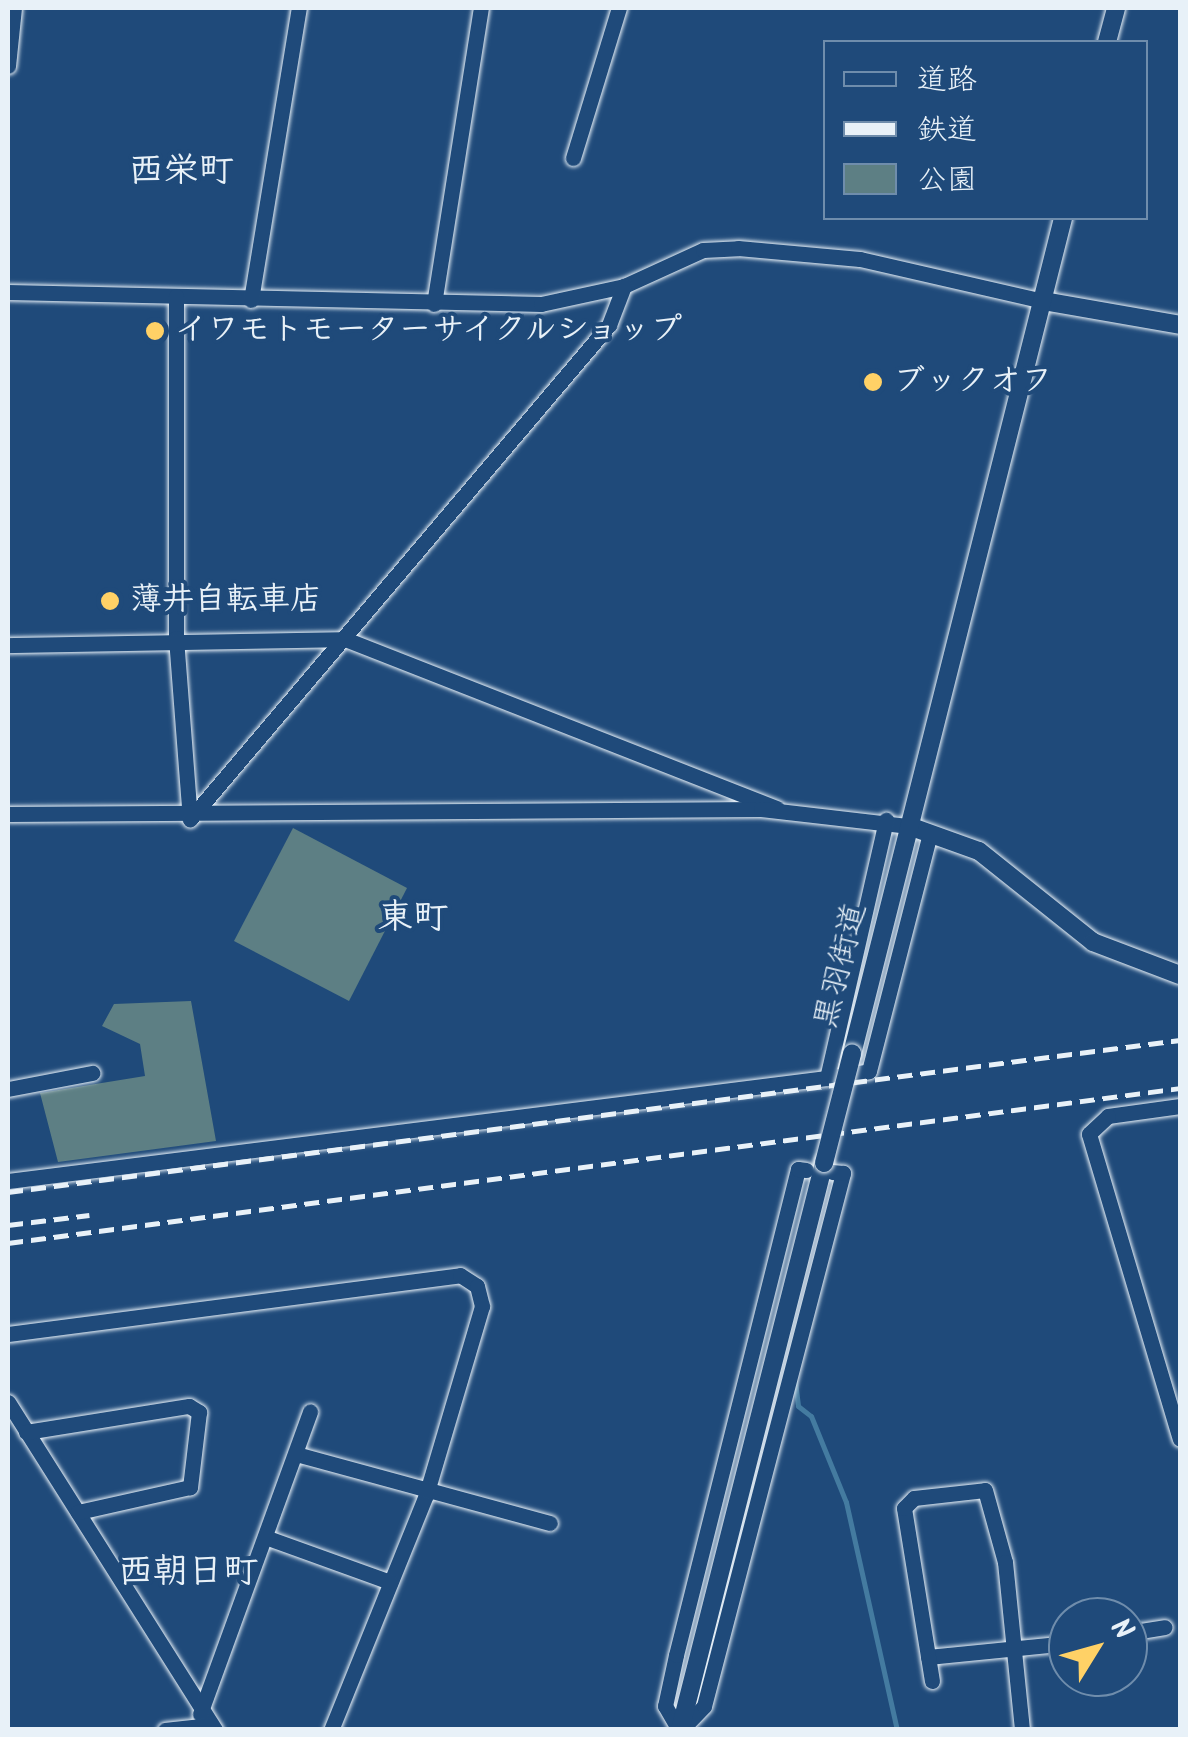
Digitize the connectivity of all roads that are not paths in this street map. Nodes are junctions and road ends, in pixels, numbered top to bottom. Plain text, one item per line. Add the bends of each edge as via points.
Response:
1 (14, 8) edge
2 (299, 8) edge
3 (480, 8) edge
4 (619, 8) edge
5 (1116, 8) edge
6 (1108, 40) edge
7 (8, 66) edge
8 (573, 158) dead end
9 (1063, 220) edge
10 (624, 286) junction
11 (8, 292) edge
12 (176, 296) junction
13 (251, 300) junction
14 (1043, 300) junction
15 (434, 304) junction
16 (1180, 325) edge
17 (176, 638) junction
18 (345, 639) junction
19 (8, 645) edge
20 (780, 810) junction
21 (8, 814) edge
22 (190, 819) junction
23 (886, 820) junction
24 (909, 826) junction
25 (930, 833) junction
26 (1180, 975) edge
27 (92, 1073) dead end
28 (827, 1078) junction
29 (8, 1089) edge
30 (1180, 1106) edge
31 (806, 1170) dead end
32 (8, 1181) edge
33 (8, 1334) edge
34 (1177, 1395) edge
35 (8, 1402) edge
36 (310, 1411) dead end
37 (26, 1432) junction
38 (1180, 1439) edge
39 (296, 1454) junction
40 (426, 1495) junction
41 (78, 1512) junction
42 (550, 1523) dead end
43 (268, 1538) junction
44 (390, 1582) junction
45 (1165, 1627) dead end
46 (1148, 1630) edge
47 (1048, 1646) edge
48 (1013, 1650) junction
49 (928, 1657) junction
50 (932, 1681) dead end
51 (208, 1723) edge
52 (680, 1729) edge
53 (165, 1730) edge
54 (331, 1730) edge
55 (1022, 1730) edge

1 - 7 street
2 - 13 street
3 - 15 street
4 - 8 street
5 - 6 street
9 - 14 street, 黒羽街道
10 - 14 street via 703,250 769,249
10 - 15 street via 541,304
10 - 18 street via 609,324
11 - 12 street
12 - 13 street
12 - 17 street
13 - 15 street
14 - 16 street
14 - 24 street, 黒羽街道
17 - 18 street
17 - 19 street
17 - 22 street
18 - 20 street
18 - 22 street
20 - 22 street
20 - 23 street via 834,824
21 - 22 street
23 - 24 street
23 - 28 street
24 - 25 street
24 - 52 street, 黒羽街道, bridge via 828,1168
25 - 26 street via 1001,865 1094,942
25 - 28 street via 869,1071
27 - 29 street
28 - 32 street
30 - 34 street via 1108,1116 1090,1134
31 - 52 street via 798,1169 676,1655 665,1706
33 - 40 street via 468,1276 482,1306
34 - 38 street
35 - 37 street
36 - 39 street
37 - 41 street
37 - 41 street via 171,1408 199,1412 190,1487
39 - 40 street
39 - 43 street
40 - 42 street
40 - 44 street
41 - 51 street
43 - 44 street
43 - 51 street
44 - 54 street
45 - 46 street
47 - 48 street
48 - 49 street
48 - 49 street via 1005,1562 990,1496 977,1488 904,1508
48 - 55 street
49 - 50 street
51 - 53 street

